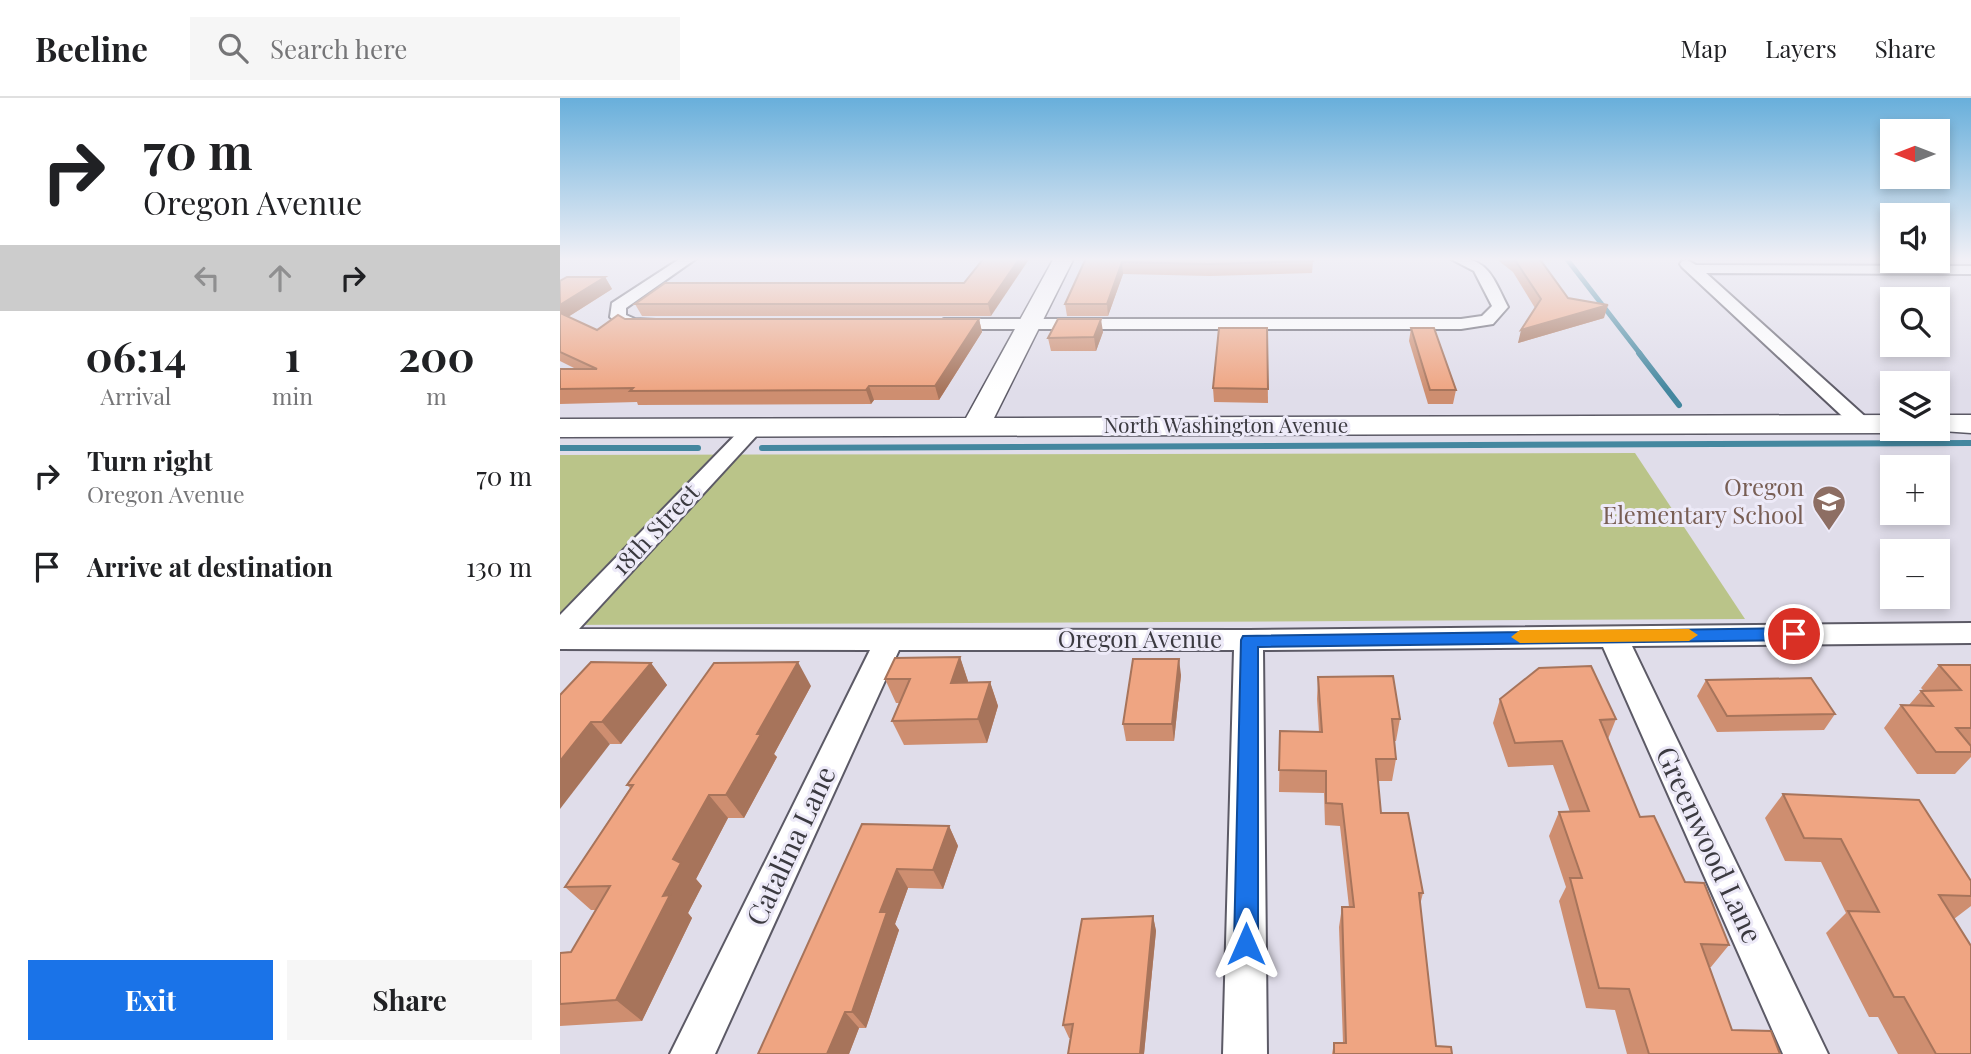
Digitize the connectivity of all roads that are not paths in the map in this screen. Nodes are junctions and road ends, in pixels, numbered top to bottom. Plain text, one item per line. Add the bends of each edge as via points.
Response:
1 (623, 303) edge
2 (1040, 303) edge
3 (1498, 303) edge
4 (1730, 303) edge
5 (674, 324) edge
6 (933, 324) edge
7 (1029, 324) junction
8 (1880, 424) edge
9 (1950, 424) edge
10 (1971, 424) edge
11 (1862, 425) junction
12 (976, 426) junction
13 (560, 428) edge
14 (753, 428) junction
15 (560, 632) edge
16 (1970, 634) edge
17 (1612, 635) junction
18 (890, 638) junction
19 (560, 639) edge
20 (1249, 640) junction
21 (692, 1054) edge
22 (1245, 1054) edge
23 (1806, 1054) edge

1 - 5 street via 618,306 618,317 632,324
2 - 7 main road
3 - 7 street via 1500,307 1487,320 1461,324
4 - 11 street
6 - 7 street
7 - 12 main road
8 - 11 main road, North Washington Avenue
9 - 10 main road
11 - 12 main road, North Washington Avenue
12 - 14 main road, North Washington Avenue
13 - 14 main road, North Washington Avenue
14 - 15 street, 18th Street
16 - 17 street, Oregon Avenue
17 - 20 street, Oregon Avenue
17 - 23 street, Greenwood Lane
18 - 19 street, Oregon Avenue
18 - 20 street, Oregon Avenue
18 - 21 street, Catalina Lane
20 - 22 street

